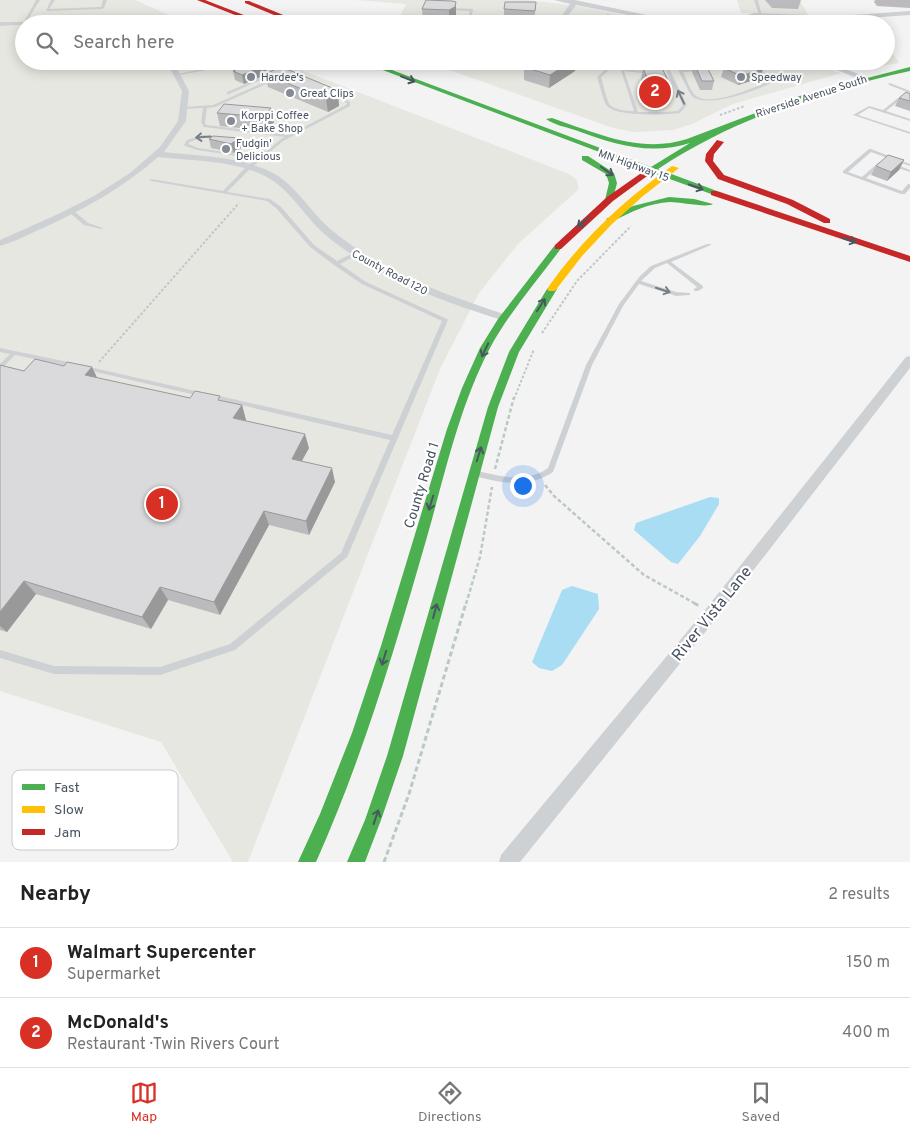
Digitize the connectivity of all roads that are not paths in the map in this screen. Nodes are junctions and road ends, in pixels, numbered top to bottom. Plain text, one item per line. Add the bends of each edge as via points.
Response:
1 (38, 0) edge
2 (53, 0) edge
3 (106, 0) edge
4 (200, 0) edge
5 (241, 0) edge
6 (557, 0) edge
7 (756, 0) edge
8 (575, 2) junction
9 (447, 9) edge
10 (910, 14) edge
11 (29, 15) edge
12 (240, 15) edge
13 (279, 15) edge
14 (471, 15) edge
15 (566, 15) edge
16 (641, 15) edge
17 (761, 15) edge
18 (890, 15) edge
19 (0, 24) edge
20 (15, 24) edge
21 (910, 69) edge
22 (177, 70) edge
23 (201, 70) edge
24 (273, 70) edge
25 (385, 70) edge
26 (418, 70) edge
27 (607, 70) edge
28 (622, 70) edge
29 (630, 70) edge
30 (667, 70) edge
31 (703, 70) edge
32 (752, 70) edge
33 (842, 70) edge
34 (681, 71) joint
35 (655, 73) edge
36 (180, 74) junction
37 (662, 74) edge
38 (670, 74) junction
39 (282, 77) edge
40 (865, 78) junction
41 (910, 80) edge
42 (890, 84) junction
43 (328, 92) edge
44 (910, 92) edge
45 (228, 93) dead end
46 (910, 99) edge
47 (506, 105) junction
48 (206, 107) junction
49 (185, 108) junction
50 (636, 112) junction
51 (883, 112) junction
52 (910, 120) edge
53 (518, 122) junction
54 (724, 127) junction
55 (910, 133) edge
56 (288, 136) junction
57 (720, 142) junction
58 (267, 152) junction
59 (157, 154) junction
60 (260, 158) junction
61 (663, 162) junction
62 (684, 163) junction
63 (910, 164) edge
64 (249, 167) junction
65 (650, 171) junction
66 (910, 171) edge
67 (663, 176) junction
68 (863, 178) junction
69 (151, 180) dead end
70 (910, 185) edge
71 (225, 191) junction
72 (610, 200) junction
73 (72, 212) junction
74 (610, 219) junction
75 (824, 226) junction
76 (101, 228) dead end
77 (0, 243) edge
78 (709, 245) dead end
79 (910, 247) edge
80 (355, 254) junction
81 (910, 259) edge
82 (667, 261) junction
83 (336, 264) junction
84 (638, 282) junction
85 (696, 290) dead end
86 (688, 294) dead end
87 (503, 317) junction
88 (0, 350) edge
89 (14, 353) junction
90 (910, 360) edge
91 (0, 366) edge
92 (394, 438) junction
93 (473, 472) junction
94 (0, 654) edge
95 (307, 862) edge
96 (356, 862) edge
97 (508, 862) edge

1 - 11 lane
2 - 3 lane via 47,10 102,8
4 - 12 main road
5 - 13 main road
6 - 8 street
7 - 17 lane
8 - 15 street
8 - 16 street
9 - 14 lane via 472,10
10 - 18 street
19 - 20 street
21 - 40 main road, Riverside Avenue South
22 - 36 street
23 - 36 lane
24 - 45 lane via 277,72
25 -> 53 main road, MN Highway 15
26 - 47 main road, MN Highway 15
27 - 50 lane via 598,77 608,105 617,110
28 - 50 lane
29 - 35 lane
30 - 38 lane
31 - 34 lane
32 - 34 lane via 765,74 769,82 717,100 697,99
33 - 40 street
36 - 49 street via 186,93
37 - 38 lane
50 -> 38 lane via 671,113 683,108 685,105
39 - 48 lane
40 - 54 main road, Riverside Avenue South via 795,99
41 - 42 main road, Riverside Avenue South
42 - 44 lane
42 - 57 main road, Riverside Avenue South via 791,112
43 - 56 lane via 350,103
46 - 51 lane via 898,99
47 - 54 main road via 645,146 670,146
47 - 61 main road, MN Highway 15
48 - 49 lane
48 - 56 lane via 205,126
49 - 59 street via 182,120
51 - 52 lane
51 - 55 lane via 869,107 855,115
53 - 65 main road, MN Highway 15
53 -> 72 main road via 609,171 615,183
54 - 61 main road, Riverside Avenue South
56 - 58 lane
57 - 62 main road, Riverside Avenue South
57 - 75 main road via 710,154 709,161 722,177 790,202
58 - 60 lane
58 -> 60 lane via 208,136 194,138 186,144 197,150
59 - 64 street, County Road 120
59 - 73 street via 128,179
60 - 64 lane
61 - 62 main road, MN Highway 15
61 - 65 main road, Riverside Avenue South
62 - 67 main road
62 - 75 main road, MN Highway 15
63 - 68 lane via 870,150 845,172
64 - 71 lane
64 - 80 street, County Road 120 via 289,187 323,229
65 - 67 main road, MN Highway 15
65 - 72 main road, County Road 1
66 - 68 lane via 882,162
67 - 74 main road
67 -> 75 main road, MN Highway 15
68 - 70 lane via 903,193
69 - 71 lane
71 - 83 lane via 260,197 275,204 312,246
72 -> 87 main road, County Road 1 via 555,249
73 - 76 lane via 86,224
73 - 77 street
74 - 75 main road via 646,201 685,198
93 -> 74 main road via 515,351 544,300
75 - 79 main road, MN Highway 15
75 -> 81 main road, MN Highway 15
78 - 82 lane
80 - 83 lane
80 - 87 street, County Road 120 via 431,294
82 - 84 lane via 653,267
82 - 85 lane via 701,287
83 - 92 lane via 364,283 445,320
84 -> 86 lane via 676,294
84 - 93 lane via 621,305 589,365 551,470 540,478 518,480
87 -> 95 main road, County Road 1 via 469,386 362,728 338,794
88 - 89 lane
89 - 91 lane
89 - 92 lane
90 - 97 street, River Vista Lane via 711,613
92 - 94 lane via 344,555 232,647 160,671 54,670
96 -> 93 main road via 375,821 391,770

